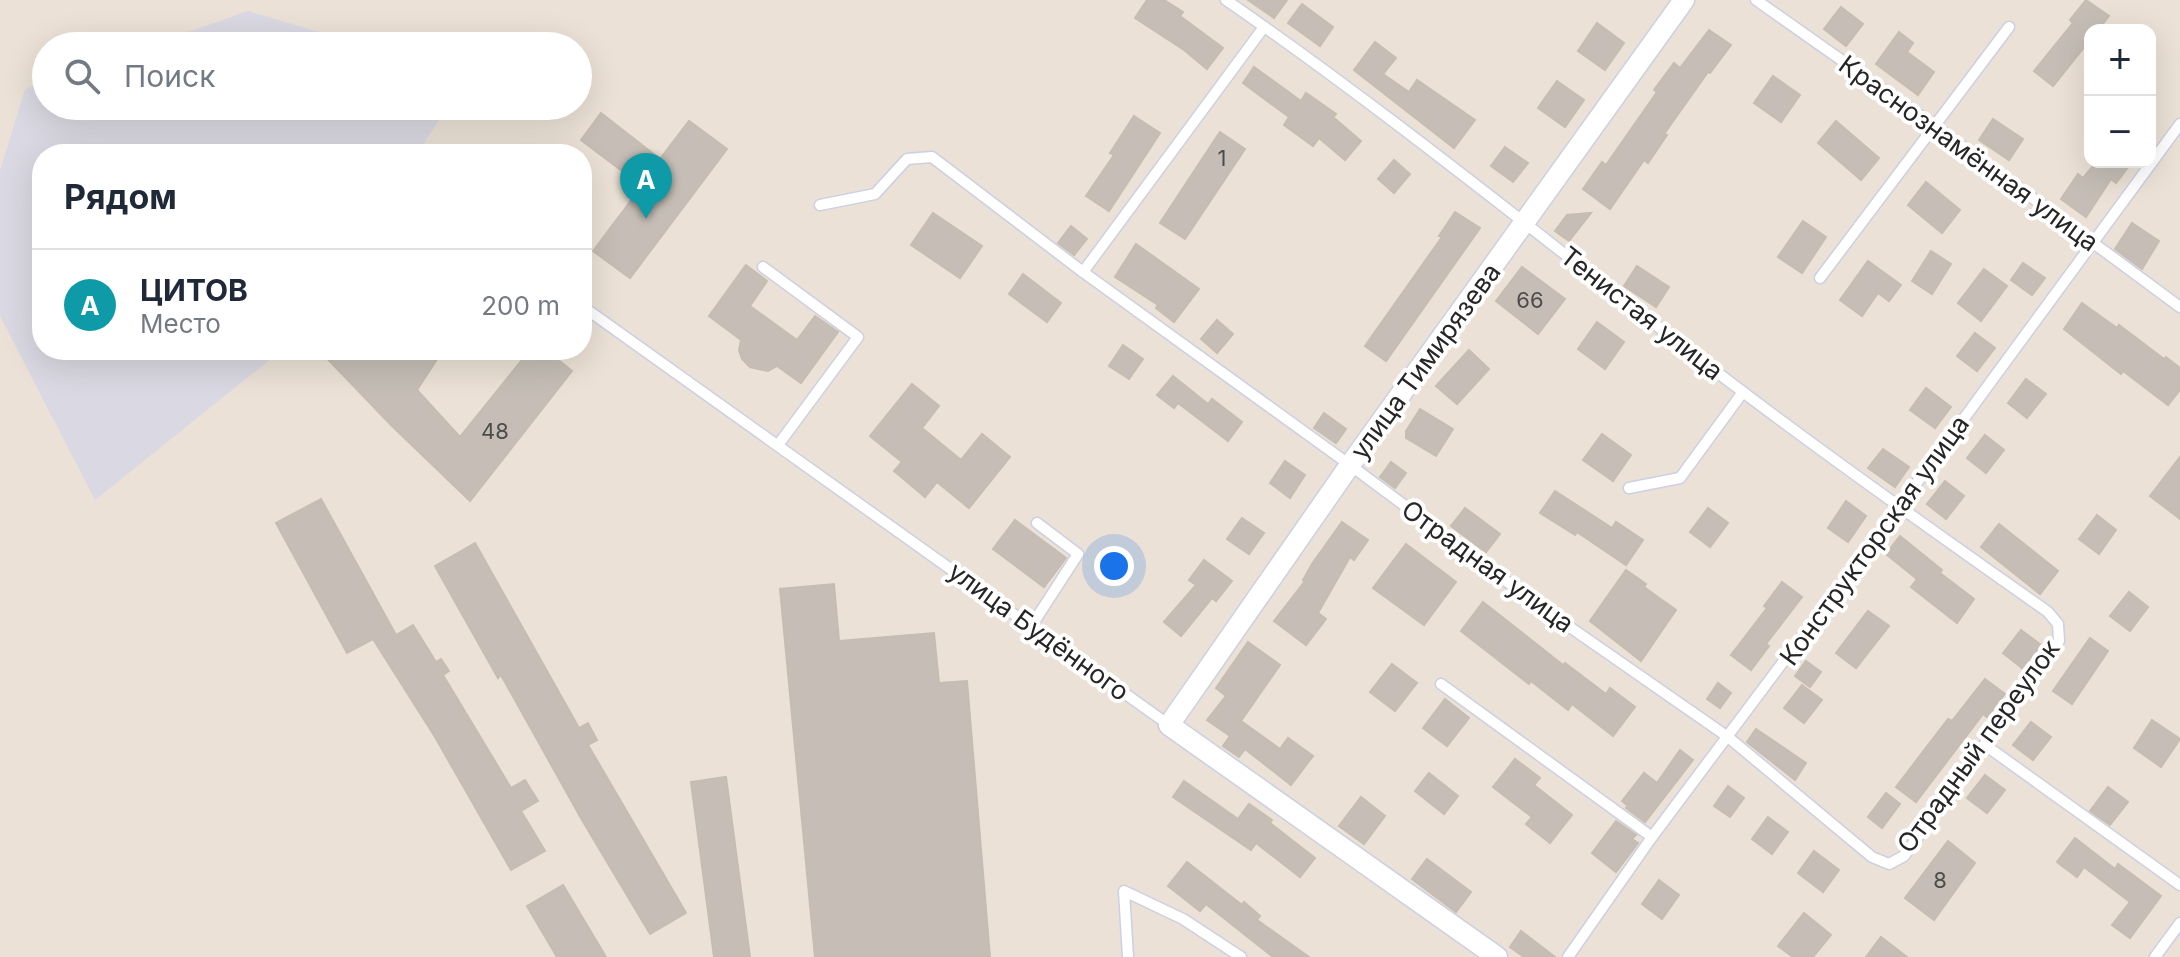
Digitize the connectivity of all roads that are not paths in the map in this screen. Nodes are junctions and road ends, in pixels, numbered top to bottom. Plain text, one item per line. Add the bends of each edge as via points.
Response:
1 (1226, 0) edge
2 (1684, 0) edge
3 (1756, 0) edge
4 (1264, 27) junction
5 (2009, 27) dead end
6 (2180, 124) edge
7 (1935, 126) junction
8 (820, 205) dead end
9 (1524, 222) junction
10 (2091, 242) junction
11 (763, 267) dead end
12 (1083, 272) junction
13 (1820, 278) dead end
14 (2180, 307) edge
15 (592, 313) edge
16 (1743, 392) junction
17 (778, 445) junction
18 (1350, 465) junction
19 (1629, 488) dead end
20 (1899, 507) junction
21 (1037, 523) dead end
22 (2058, 624) joint
23 (1032, 625) junction
24 (1441, 684) dead end
25 (1169, 725) junction
26 (1728, 737) junction
27 (1985, 745) junction
28 (1652, 837) junction
29 (1889, 864) joint
30 (2180, 885) edge
31 (2180, 923) edge
32 (1128, 957) edge
33 (1241, 957) edge
34 (1497, 957) edge
35 (1568, 957) edge
36 (2155, 957) edge

1 - 4 lane, Тенистая улица
2 - 9 street, улица Тимирязева
3 - 7 lane, Краснознамённая улица
4 - 9 lane, Тенистая улица
4 - 12 lane
5 - 7 lane
6 - 10 lane, Конструкторская улица
7 - 10 lane, Краснознамённая улица
7 - 13 lane
8 - 12 lane, Отрадная улица via 875,194 907,159 932,157
9 - 16 lane, Тенистая улица
9 - 18 street, улица Тимирязева
10 - 14 lane, Краснознамённая улица
10 - 20 lane, Конструкторская улица
11 - 17 lane via 858,337
12 - 18 lane, Отрадная улица
15 - 17 lane, улица Будённого
16 - 19 lane via 1680,478
16 - 20 lane, Тенистая улица
17 - 23 lane, улица Будённого
18 - 25 street, улица Тимирязева
18 - 26 lane, Отрадная улица
20 - 22 lane, Тенистая улица
20 - 26 lane, Конструкторская улица
21 - 23 lane via 1078,554
22 - 27 lane, Отрадный переулок via 2059,641
23 - 25 lane, улица Будённого
24 - 28 lane
25 - 34 street, улица Будённого
26 - 28 lane, Конструкторская улица
26 - 29 lane, Отрадная улица via 1872,857
27 - 29 lane, Отрадный переулок via 1904,856
27 - 30 lane
28 - 35 lane, Конструкторская улица
31 - 36 lane
32 - 33 lane via 1124,891 1183,919

